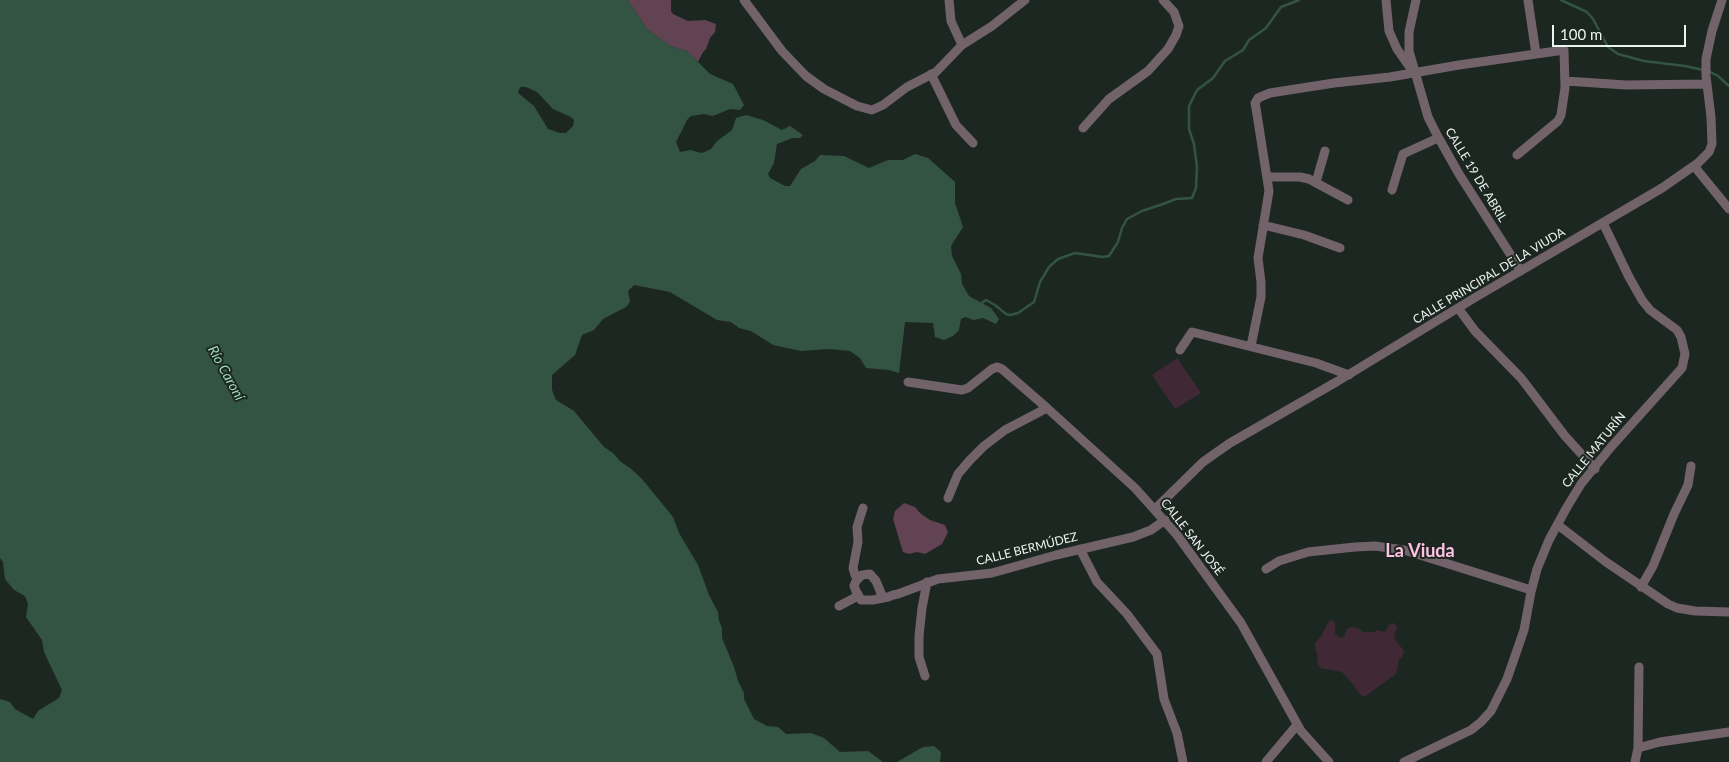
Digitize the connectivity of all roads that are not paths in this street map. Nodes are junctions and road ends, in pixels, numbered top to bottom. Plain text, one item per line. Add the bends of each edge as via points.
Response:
1 (744, 0) edge
2 (949, 0) edge
3 (1025, 0) edge
4 (1164, 0) edge
5 (1386, 0) edge
6 (1416, 0) edge
7 (1528, 0) edge
8 (1722, 0) edge
9 (962, 45) junction
10 (1536, 54) junction
11 (1414, 73) junction
12 (931, 74) junction
13 (1706, 80) junction
14 (1565, 81) junction
15 (1083, 128) dead end
16 (1438, 138) junction
17 (973, 143) dead end
18 (1325, 152) dead end
19 (1517, 155) dead end
20 (1694, 166) junction
21 (1267, 177) junction
22 (1316, 182) junction
23 (1392, 190) dead end
24 (1348, 200) dead end
25 (1729, 208) edge
26 (1603, 223) junction
27 (1263, 226) junction
28 (1340, 248) dead end
29 (1521, 271) junction
30 (1458, 308) junction
31 (1251, 346) junction
32 (1180, 350) dead end
33 (1349, 375) junction
34 (908, 382) dead end
35 (1047, 408) junction
36 (1691, 466) dead end
37 (1595, 469) junction
38 (948, 498) dead end
39 (863, 508) dead end
40 (1155, 509) junction
41 (1165, 520) junction
42 (1558, 525) junction
43 (1080, 549) junction
44 (1266, 569) dead end
45 (858, 578) junction
46 (927, 582) junction
47 (1641, 587) junction
48 (1531, 590) junction
49 (883, 598) junction
50 (861, 599) junction
51 (840, 606) dead end
52 (1729, 612) edge
53 (1639, 667) dead end
54 (925, 676) dead end
55 (1297, 724) junction
56 (1729, 732) edge
57 (1638, 748) junction
58 (1183, 762) edge
59 (1266, 762) edge
60 (1329, 762) edge
61 (1404, 762) edge
62 (1635, 762) edge

1 - 12 street via 782,51 812,81 857,106 876,109
2 - 9 street via 951,21
3 - 9 street
4 - 15 street via 1178,21 1178,31 1172,42 1148,71 1108,100
5 - 11 street via 1389,31
6 - 11 street, CALLE 19 DE ABRIL via 1408,41
7 - 10 street
8 - 13 street, CALLE PRINCIPAL DE LA VIUDA via 1706,59
9 - 12 street
10 - 11 street
10 - 14 street via 1564,50
11 - 16 street, CALLE 19 DE ABRIL
11 - 21 street via 1296,89 1258,98 1255,103
12 - 17 street via 956,125
13 - 14 street via 1626,85
13 - 20 street, CALLE PRINCIPAL DE LA VIUDA via 1712,144 1709,152
14 - 19 street via 1558,121
16 - 23 street via 1403,154
16 - 29 street, CALLE 19 DE ABRIL
18 - 22 street
20 - 25 street
20 - 26 street, CALLE PRINCIPAL DE LA VIUDA
21 - 22 street via 1300,177
21 - 27 street via 1268,201
22 - 24 street
26 - 29 street, CALLE PRINCIPAL DE LA VIUDA
26 - 37 street, CALLE MATURÍN via 1642,300 1677,330 1685,354 1682,368
27 - 28 street via 1312,237
27 - 31 street via 1258,258 1261,297
29 - 30 street, CALLE PRINCIPAL DE LA VIUDA
30 - 33 street, CALLE PRINCIPAL DE LA VIUDA
30 - 37 street
31 - 32 street via 1192,332
31 - 33 street
33 - 40 street, CALLE PRINCIPAL DE LA VIUDA via 1212,455
34 - 35 street, CALLE SAN JOSÉ via 962,390 997,367
35 - 38 street via 1005,430 984,446 958,474
35 - 40 street, CALLE SAN JOSÉ
36 - 47 street via 1688,484
37 - 42 street, CALLE MATURÍN via 1578,489
39 - 45 street via 857,527 853,568
40 - 41 street, CALLE SAN JOSÉ
41 - 43 street, CALLE BERMÚDEZ via 1145,533
41 - 55 street, CALLE SAN JOSÉ via 1241,623
42 - 47 street
42 - 48 street, CALLE MATURÍN via 1545,549
43 - 46 street, CALLE BERMÚDEZ via 992,573
43 - 58 street via 1097,582 1127,614 1157,654 1164,699 1177,733
44 - 48 street via 1278,561 1308,552 1375,546 1414,553
45 - 49 street via 866,574 873,577
45 - 50 street via 854,586
46 - 49 street, CALLE BERMÚDEZ
46 - 54 street via 919,636 919,657
47 - 52 street via 1677,608
48 - 61 street, CALLE MATURÍN via 1524,630 1491,711 1470,730
49 - 50 street, CALLE BERMÚDEZ
50 - 51 street
53 - 57 street
55 - 59 street
55 - 60 street, CALLE SAN JOSÉ
56 - 57 street
57 - 62 street

